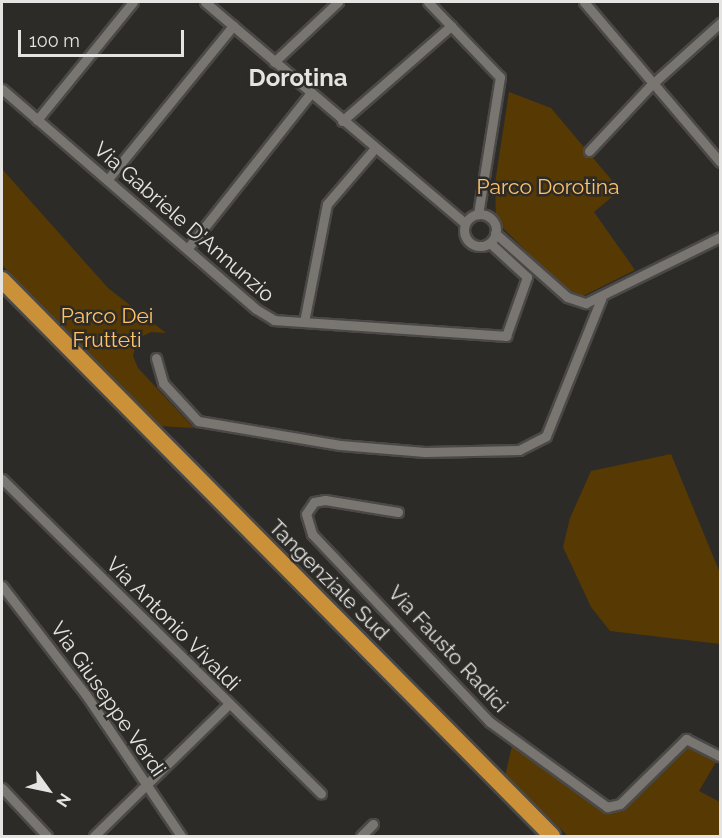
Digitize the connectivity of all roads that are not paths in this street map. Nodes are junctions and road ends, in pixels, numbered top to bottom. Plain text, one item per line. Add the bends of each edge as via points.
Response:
1 (133, 2) edge
2 (205, 2) edge
3 (338, 2) edge
4 (428, 2) edge
5 (584, 2) edge
6 (720, 22) edge
7 (233, 26) junction
8 (451, 26) junction
9 (274, 62) junction
10 (654, 84) junction
11 (2, 89) edge
12 (310, 94) junction
13 (37, 120) junction
14 (342, 121) junction
15 (375, 148) junction
16 (588, 151) dead end
17 (720, 162) edge
18 (108, 179) junction
19 (478, 214) junction
20 (465, 223) junction
21 (495, 233) junction
22 (720, 237) edge
23 (490, 243) junction
24 (188, 248) junction
25 (2, 270) edge
26 (2, 280) edge
27 (601, 298) junction
28 (304, 322) junction
29 (76, 354) junction
30 (156, 358) dead end
31 (2, 479) edge
32 (398, 512) dead end
33 (2, 586) edge
34 (229, 704) junction
35 (720, 756) edge
36 (145, 783) junction
37 (2, 788) edge
38 (321, 794) dead end
39 (373, 824) dead end
40 (47, 837) edge
41 (94, 837) edge
42 (181, 837) edge
43 (361, 837) edge
44 (552, 837) edge

1 - 13 street
2 - 7 street
3 - 9 street
4 - 8 street
5 - 10 street
6 - 10 street
7 - 9 street
7 - 18 street
8 - 14 street
8 - 19 street via 500,77
9 - 12 street
10 - 16 street
10 - 17 street
11 - 13 street, Via Gabriele D'Annunzio
12 - 14 street
12 - 24 street
13 - 18 street, Via Gabriele D'Annunzio
14 - 15 street
15 - 20 street
15 - 28 street via 327,204
18 - 24 street, Via Gabriele D'Annunzio
19 - 20 street
19 - 21 street via 491,219
20 - 23 street via 464,231 472,244
21 - 23 street
21 - 27 street via 567,297 586,303
22 - 27 street
23 - 28 street, Via Gabriele D'Annunzio via 527,277 506,336
24 - 28 street, Via Gabriele D'Annunzio via 265,316
25 - 29 highway
26 - 29 highway
27 - 30 street via 546,436 519,450 425,452 340,445 198,421 163,383
29 - 44 highway, Tangenziale Sud
31 - 34 street, Via Antonio Vivaldi
32 - 35 street, Via Fausto Radici via 325,500 314,502 306,514 312,534 490,722 607,807 620,804 686,739
33 - 36 street, Via Giuseppe Verdi via 86,695
34 - 36 street
34 - 38 street, Via Antonio Vivaldi
36 - 41 street
36 - 42 street, Via Giuseppe Verdi
37 - 40 street
39 - 43 street

